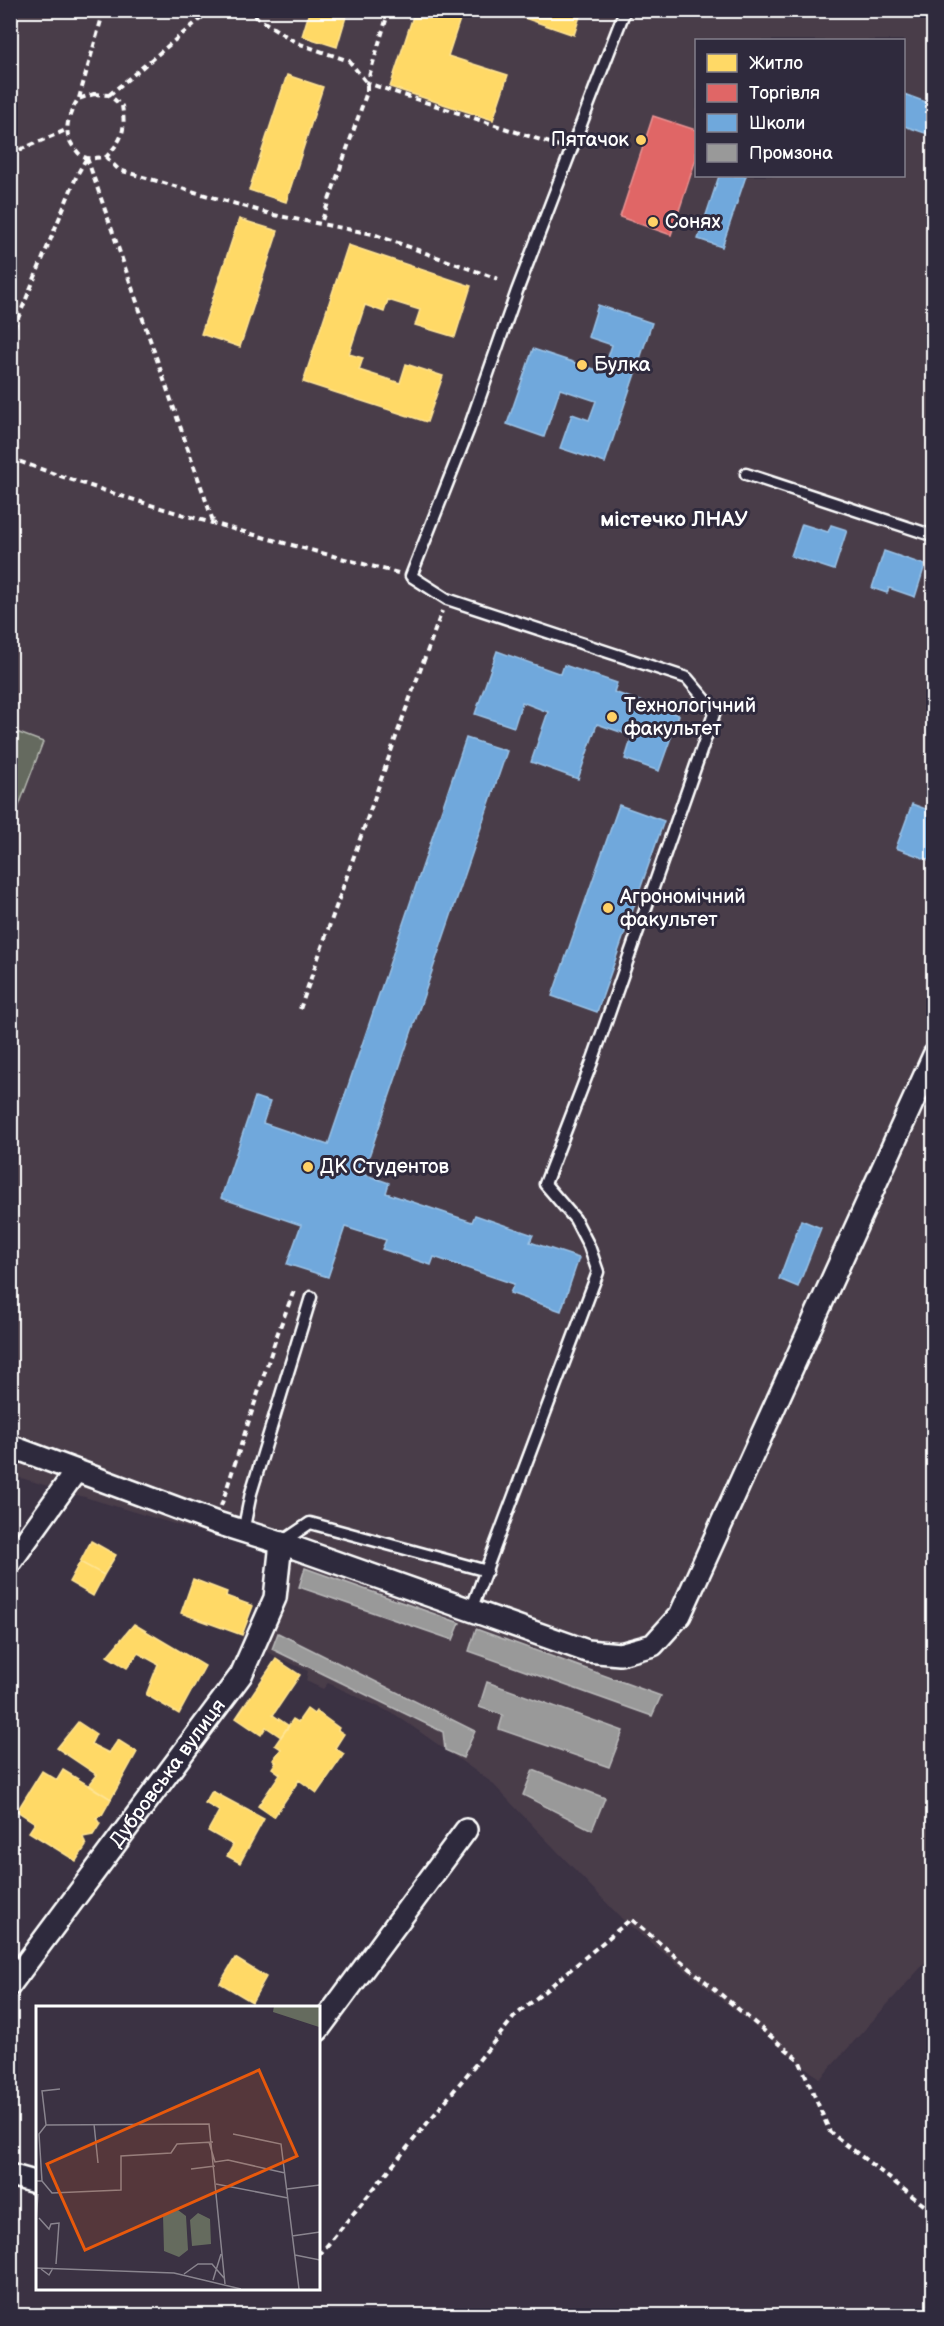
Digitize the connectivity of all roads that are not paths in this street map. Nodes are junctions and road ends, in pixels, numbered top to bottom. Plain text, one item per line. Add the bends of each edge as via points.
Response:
1 (625, 10) edge
2 (746, 474) dead end
3 (933, 536) edge
4 (933, 1055) edge
5 (311, 1297) dead end
6 (10, 1446) edge
7 (76, 1471) junction
8 (243, 1532) junction
9 (281, 1543) junction
10 (10, 1563) edge
11 (487, 1571) junction
12 (471, 1610) junction
13 (466, 1830) dead end
14 (10, 1985) edge
15 (320, 2027) edge
16 (10, 2175) edge
17 (36, 2182) edge

1 - 11 lane via 411,576 447,599 687,678 715,711 545,1184 575,1219 598,1272
2 - 3 lane
4 - 12 street via 680,1615 653,1645 620,1654 587,1651
5 - 8 lane via 251,1493
6 - 7 street
7 - 8 street
7 - 10 street
8 - 9 street
9 - 11 lane via 310,1523
9 - 12 street
9 - 14 street, Дубровська вулиця via 275,1598 241,1675
11 - 12 lane
13 - 15 street
16 - 17 street

